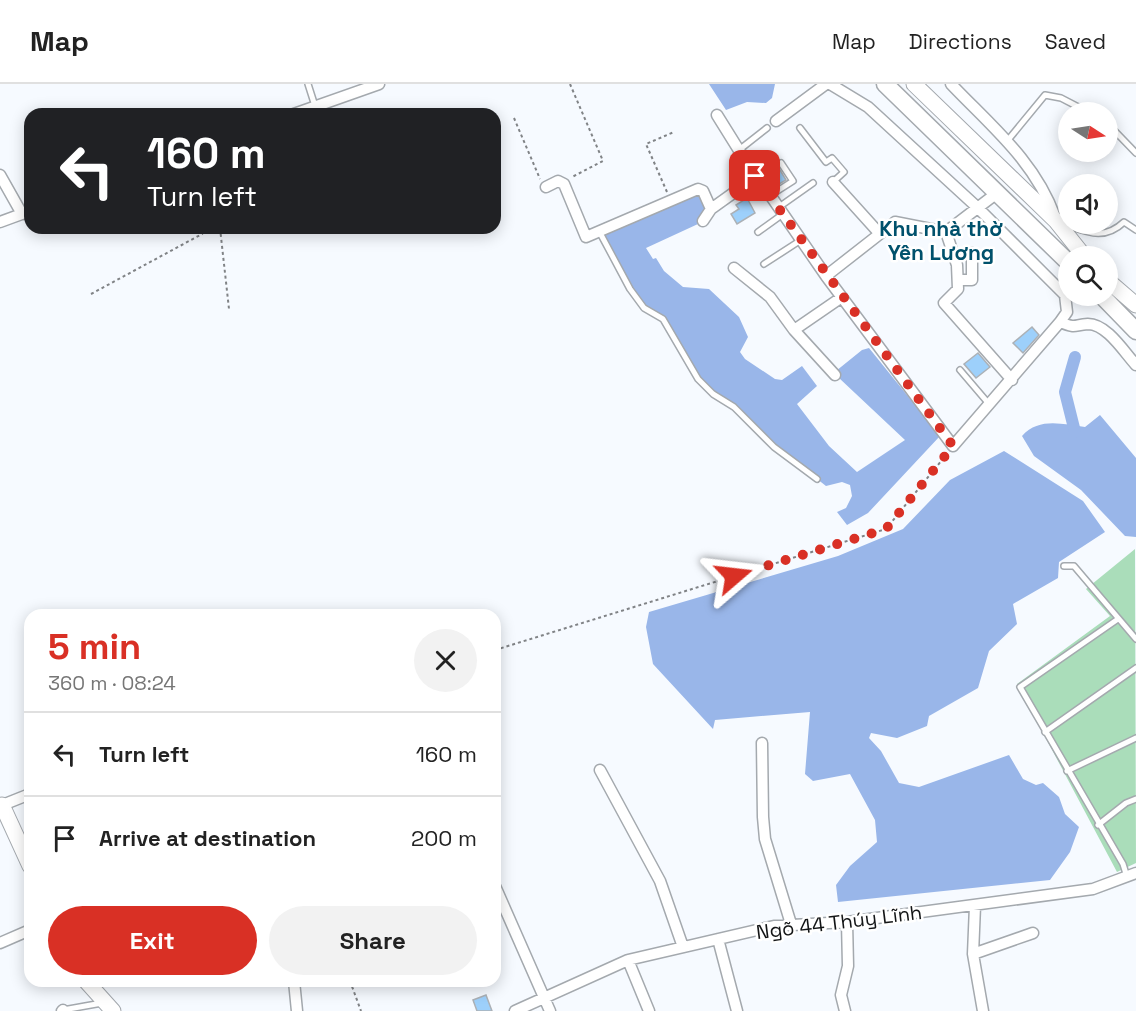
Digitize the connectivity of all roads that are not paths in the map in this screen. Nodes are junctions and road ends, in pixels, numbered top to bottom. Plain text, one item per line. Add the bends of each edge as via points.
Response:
1 (308, 84) edge
2 (379, 84) edge
3 (828, 84) edge
4 (885, 84) edge
5 (914, 84) edge
6 (951, 84) edge
7 (1069, 102) edge
8 (315, 106) junction
9 (310, 108) edge
10 (717, 115) dead end
11 (772, 124) joint
12 (800, 128) dead end
13 (1118, 134) edge
14 (1008, 140) junction
15 (739, 150) junction
16 (1136, 153) edge
17 (781, 163) dead end
18 (0, 175) edge
19 (755, 176) junction
20 (833, 182) joint
21 (813, 183) dead end
22 (546, 188) road end
23 (997, 192) junction
24 (771, 195) junction
25 (978, 208) junction
26 (24, 209) edge
27 (711, 209) junction
28 (781, 211) junction
29 (24, 213) edge
30 (704, 221) dead end
31 (1056, 221) junction
32 (0, 222) edge
33 (1136, 230) edge
34 (599, 231) junction
35 (758, 232) dead end
36 (946, 232) junction
37 (879, 233) junction
38 (801, 240) junction
39 (1076, 246) edge
40 (1058, 252) edge
41 (972, 254) dead end
42 (764, 264) dead end
43 (734, 268) dead end
44 (826, 276) junction
45 (958, 280) junction
46 (1118, 289) edge
47 (842, 297) junction
48 (1136, 305) edge
49 (1112, 306) edge
50 (1060, 322) junction
51 (794, 330) junction
52 (1136, 331) edge
53 (1136, 365) edge
54 (960, 370) dead end
55 (835, 375) dead end
56 (1012, 380) junction
57 (990, 405) junction
58 (818, 479) dead end
59 (1064, 566) dead end
60 (1118, 619) junction
61 (1136, 639) edge
62 (1136, 668) edge
63 (1045, 732) junction
64 (1136, 738) edge
65 (762, 743) dead end
66 (600, 770) dead end
67 (1067, 771) junction
68 (24, 796) edge
69 (1136, 799) edge
70 (1, 805) edge
71 (1098, 825) junction
72 (24, 853) edge
73 (1131, 875) edge
74 (501, 900) edge
75 (975, 906) junction
76 (847, 922) junction
77 (791, 924) junction
78 (24, 933) edge
79 (1033, 933) dead end
80 (718, 939) junction
81 (0, 944) edge
82 (683, 947) junction
83 (973, 954) junction
84 (628, 960) junction
85 (93, 987) edge
86 (295, 987) edge
87 (544, 998) junction
88 (109, 1007) edge
89 (63, 1010) edge
90 (979, 1010) edge
91 (297, 1011) edge
92 (515, 1011) edge
93 (550, 1011) edge
94 (649, 1011) edge
95 (737, 1011) edge
96 (845, 1011) edge

1 - 8 lane
2 - 8 street
3 - 11 street
3 - 25 street via 868,106
4 - 23 main road
5 - 31 street
6 - 14 street
7 - 14 lane via 1045,95
8 - 9 street
10 - 15 street
11 - 15 lane
12 - 20 lane via 826,162 832,158 844,172
13 - 16 lane
14 - 31 street via 1047,195
15 - 19 street
17 - 24 lane via 793,181
18 - 26 street
19 - 24 street
19 - 27 street
20 - 37 street
21 - 28 lane
22 - 34 street via 564,184 586,237
23 - 25 street
23 - 40 main road
24 - 28 street
25 - 36 street
25 - 50 street via 1065,295 1067,312
27 - 30 street
27 - 34 street via 703,191 698,189
28 - 35 lane
28 - 38 street
29 - 32 street
31 - 33 lane via 1096,234 1110,232 1124,222
31 - 39 street
34 - 58 lane via 630,289 644,308 663,319 698,379 734,407 774,447
36 - 37 street via 902,221
36 - 45 street
37 - 44 street
38 - 42 lane
38 - 44 street
41 - 45 street via 972,280
43 - 51 street via 771,297
44 - 47 street
45 - 56 street via 958,289 944,303
46 - 48 street
47 - 51 street
47 - 57 street via 953,446
49 - 52 main road
50 - 53 street via 1074,328 1089,324 1102,328
50 - 56 street
51 - 55 street
54 - 57 lane
56 - 57 street
59 - 60 lane via 1074,566
60 - 61 lane
60 - 63 lane via 1020,687
62 - 63 lane
63 - 67 lane
64 - 67 lane
65 - 77 street via 765,838
66 - 82 street via 660,880
67 - 71 lane
68 - 70 street
69 - 71 lane
70 - 72 street
71 - 73 lane
73 - 75 street, Ngõ 44 Thúy Lĩnh via 1093,889
74 - 87 street
75 - 76 street, Ngõ 44 Thúy Lĩnh
75 - 83 street
76 - 77 street, Ngõ 44 Thúy Lĩnh
76 - 96 street via 848,966 841,995
77 - 80 street, Ngõ 44 Thúy Lĩnh
78 - 81 street
79 - 83 street
80 - 82 street, Ngõ 44 Thúy Lĩnh
80 - 95 street
82 - 84 street, Ngõ 44 Thúy Lĩnh
83 - 90 street
84 - 87 street, Ngõ 44 Thúy Lĩnh
84 - 94 street
85 - 88 street
86 - 91 street
87 - 92 street, Ngõ 44 Thúy Lĩnh
87 - 93 street
88 - 89 lane

